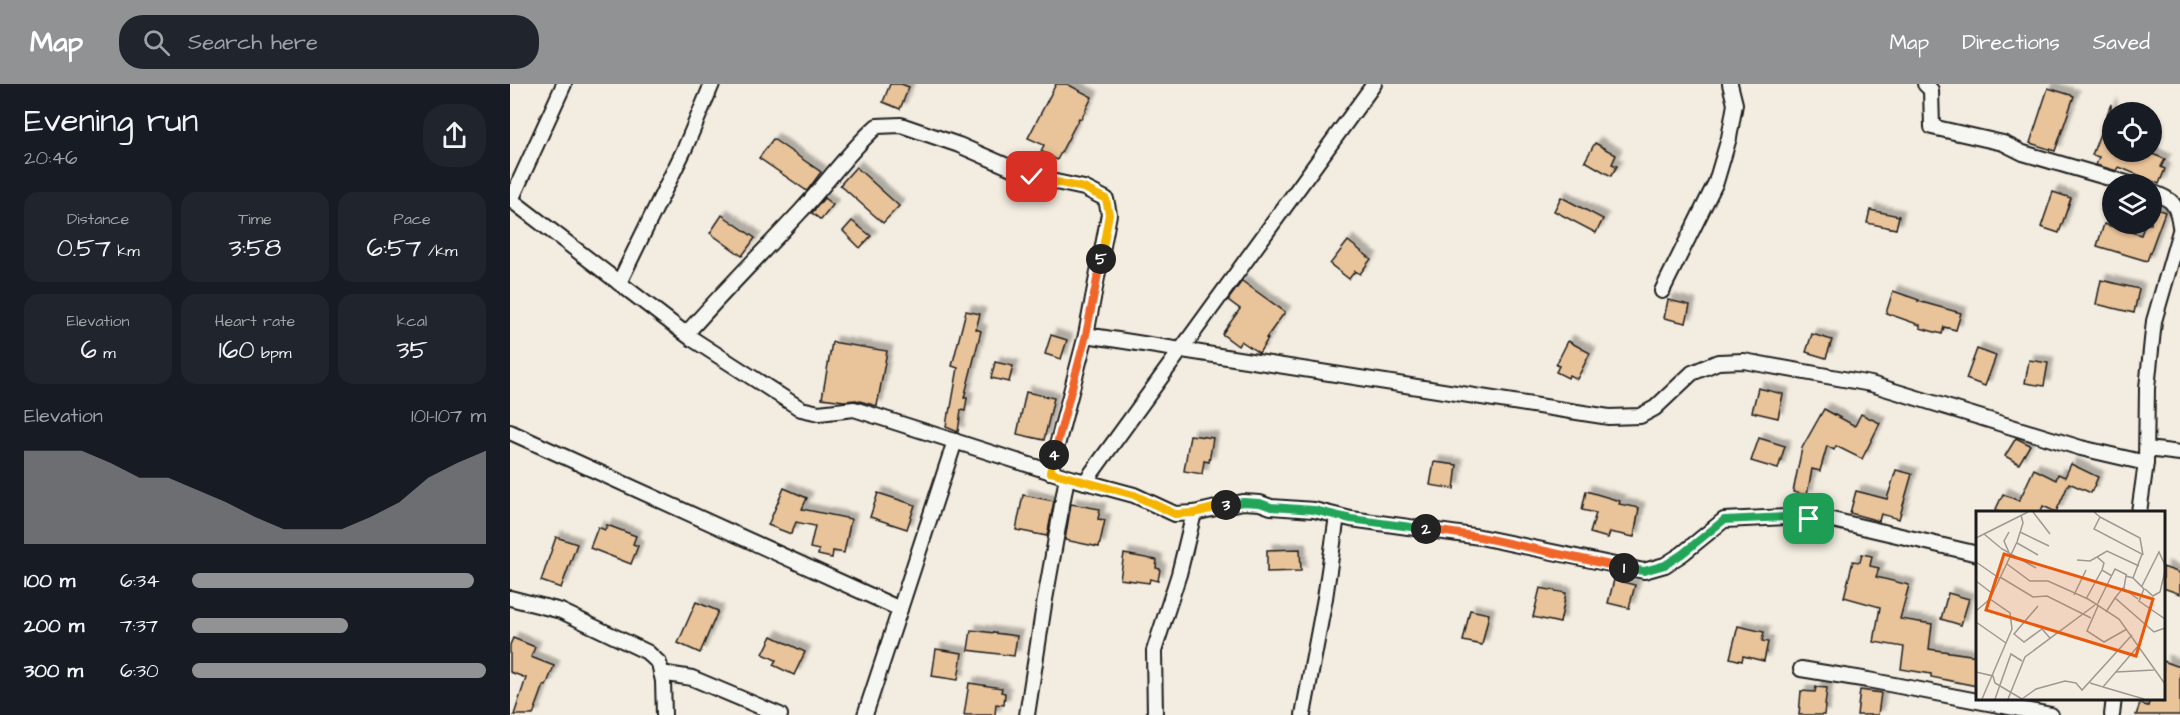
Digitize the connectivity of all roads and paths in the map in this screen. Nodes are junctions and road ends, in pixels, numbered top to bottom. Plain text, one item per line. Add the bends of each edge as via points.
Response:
1 (564, 84) edge
2 (712, 84) edge
3 (1374, 84) edge
4 (1730, 84) edge
5 (1925, 84) edge
6 (2102, 176) edge
7 (2162, 196) edge
8 (511, 200) edge
9 (2179, 210) edge
10 (2180, 226) edge
11 (2180, 231) edge
12 (2173, 276) edge
13 (619, 283) junction
14 (1662, 291) dead end
15 (686, 334) junction
16 (1086, 335) junction
17 (1181, 349) junction
18 (510, 432) edge
19 (955, 441) junction
20 (2180, 453) edge
21 (2146, 456) junction
22 (1050, 472) junction
23 (1067, 477) junction
24 (1085, 482) junction
25 (2139, 511) edge
26 (1194, 513) junction
27 (1337, 516) junction
28 (1976, 554) edge
29 (510, 598) edge
30 (900, 609) junction
31 (1800, 669) dead end
32 (661, 673) junction
33 (2114, 700) edge
34 (664, 715) edge
35 (780, 715) edge
36 (866, 715) edge
37 (1027, 715) edge
38 (1155, 715) edge
39 (1303, 715) edge
40 (2051, 715) edge
41 (2112, 715) edge

1 - 8 street
2 - 13 street
3 - 17 street
4 - 14 street via 1735,104 1716,182
5 - 6 street via 1930,90 1932,127 2003,142 2023,153
7 - 9 street
8 - 13 street
9 - 10 street
11 - 12 street
12 - 21 street via 2154,321 2147,388
13 - 15 street
15 - 16 street via 802,210 856,145 877,126 901,125 1032,177 1084,188 1106,199 1109,214
15 - 19 street via 801,409 854,409
16 - 17 street
16 - 22 street
17 - 21 street via 1609,417 1640,416 1655,408 1692,373 1718,362 1744,361 1871,384 2081,448
17 - 24 street
18 - 30 street
19 - 22 street
19 - 30 street
20 - 21 street
21 - 25 street
22 - 23 street
23 - 24 street
23 - 37 street
24 - 26 street via 1134,495 1175,514
26 - 27 street via 1243,502
26 - 38 street via 1154,651
27 - 28 street via 1480,537 1644,571 1665,565 1724,520 1828,519
27 - 39 street
29 - 32 street via 561,611 647,652 659,663
30 - 36 street
31 - 40 street
32 - 34 street
32 - 35 street via 692,678
33 - 41 street

